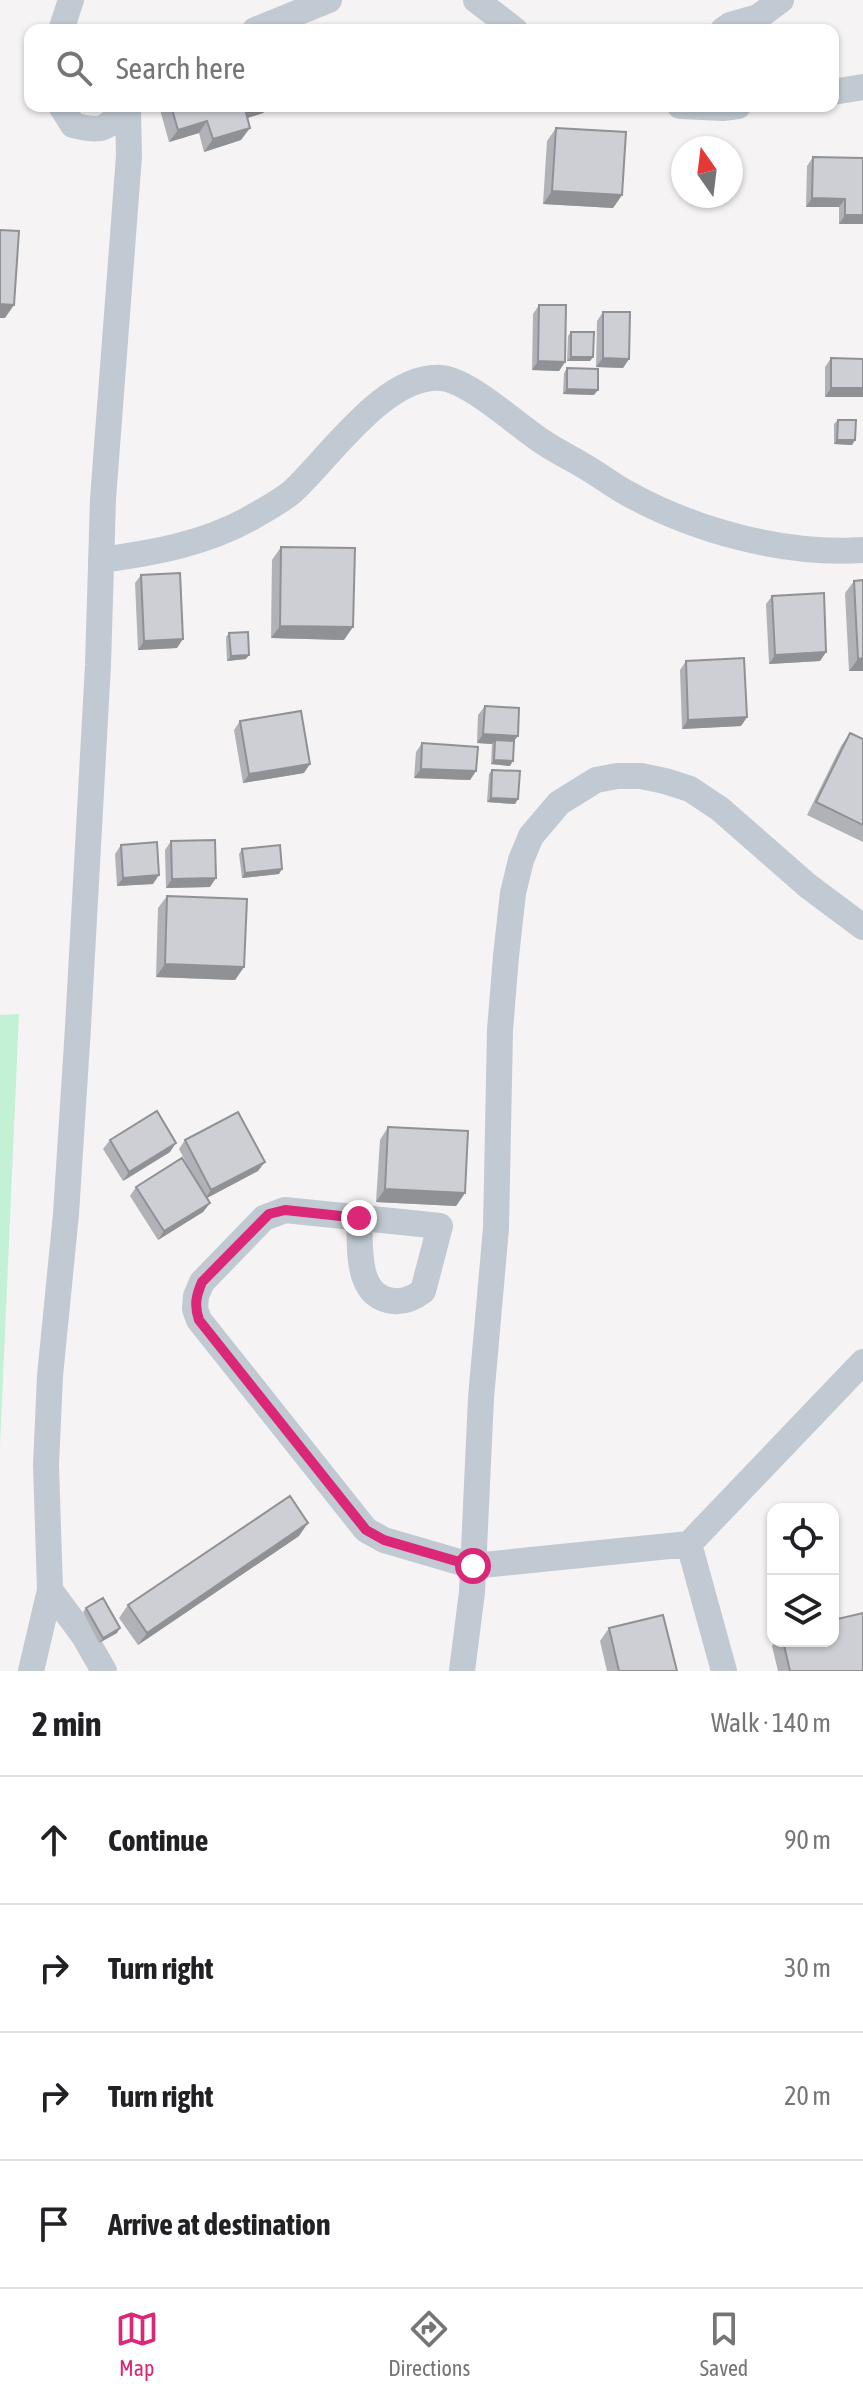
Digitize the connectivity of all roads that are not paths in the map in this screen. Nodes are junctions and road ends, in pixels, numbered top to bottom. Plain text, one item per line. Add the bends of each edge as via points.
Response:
1 (71, 0) edge
2 (329, 0) edge
3 (476, 0) edge
4 (781, 0) edge
5 (63, 24) edge
6 (270, 24) edge
7 (507, 24) edge
8 (734, 24) edge
9 (863, 87) edge
10 (839, 91) edge
11 (65, 112) edge
12 (125, 112) edge
13 (130, 112) edge
14 (863, 550) edge
15 (101, 560) junction
16 (863, 927) edge
17 (359, 1218) dead end
18 (863, 1362) edge
19 (689, 1544) junction
20 (473, 1566) junction
21 (50, 1590) junction
22 (31, 1671) edge
23 (104, 1671) edge
24 (462, 1671) edge
25 (724, 1671) edge

1 - 5 street
2 - 6 street
3 - 7 street
4 - 8 street via 758,17
9 - 10 street
11 - 12 street via 73,125 103,130
13 - 15 street
14 - 15 street via 810,550 764,542 662,510 544,443 458,382 441,378 410,384 380,402 289,495 253,517 200,540
15 - 21 street via 79,1011 49,1391
16 - 20 street via 720,809 690,789 665,781 641,776 596,780 559,803 531,836 513,893 503,986 496,1228
17 - 20 street via 285,1210 269,1214 202,1282 195,1309 366,1530
18 - 19 street
19 - 20 street
19 - 25 street
20 - 24 street
21 - 22 street
21 - 23 street

